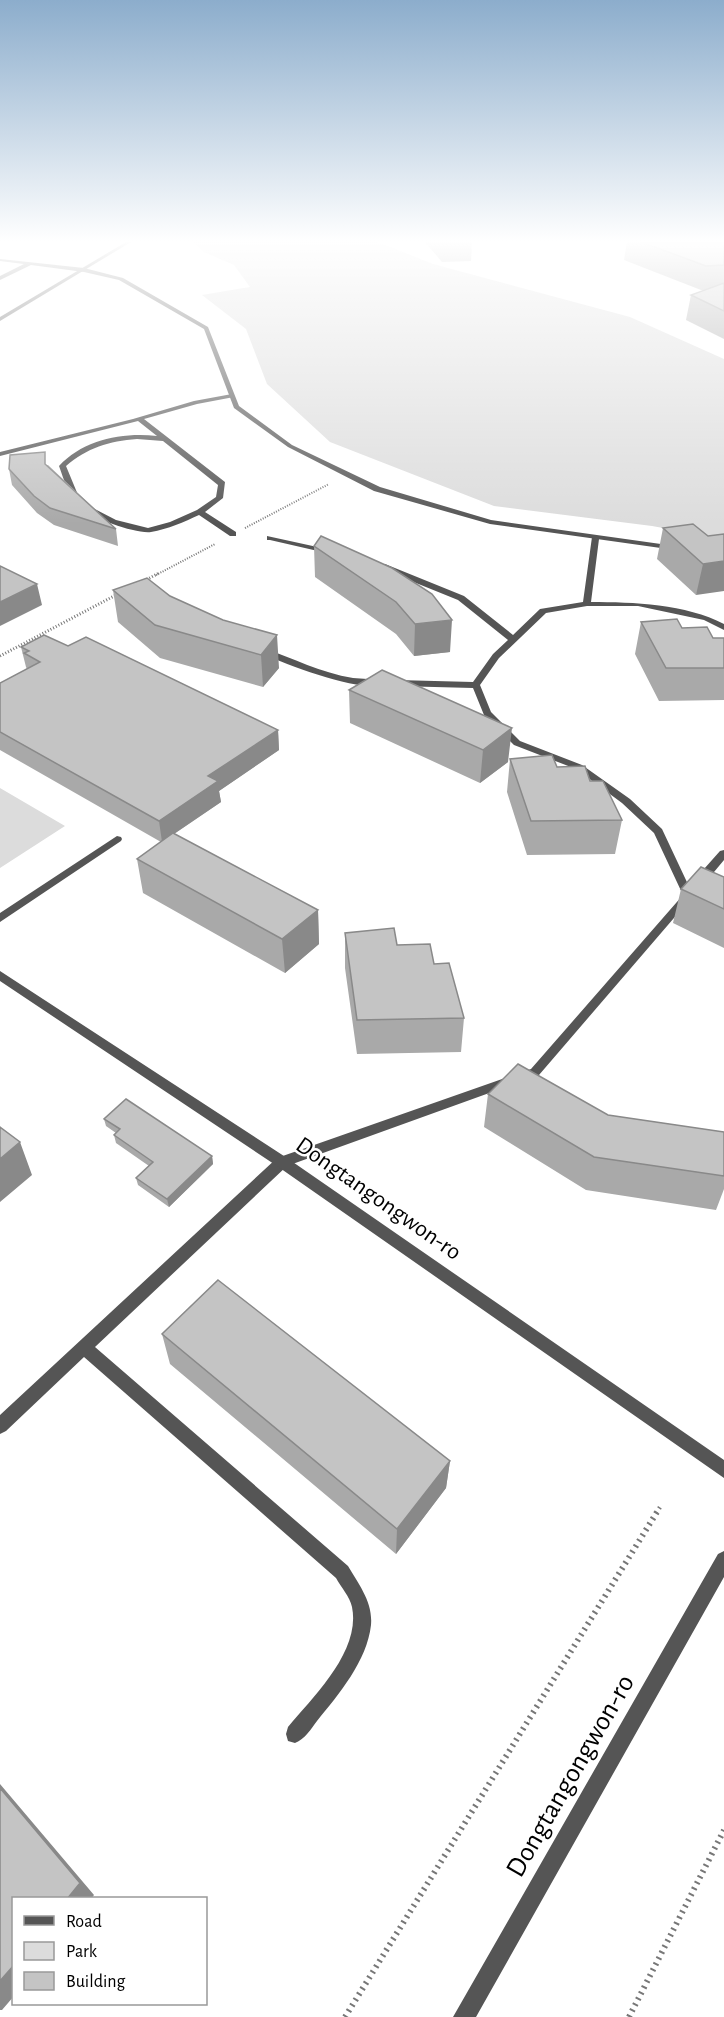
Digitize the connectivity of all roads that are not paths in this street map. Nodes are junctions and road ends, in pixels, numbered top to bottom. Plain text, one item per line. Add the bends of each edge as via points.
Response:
1 (209, 336) edge
2 (232, 396) junction
3 (139, 419) junction
4 (164, 439) junction
5 (0, 454) edge
6 (200, 512) junction
7 (233, 534) road end
8 (270, 538) dead end
9 (595, 539) junction
10 (685, 549) edge
11 (345, 555) edge
12 (377, 565) edge
13 (588, 604) junction
14 (724, 627) edge
15 (513, 640) junction
16 (252, 646) edge
17 (476, 685) junction
18 (117, 839) dead end
19 (724, 853) edge
20 (688, 895) junction
21 (0, 918) edge
22 (0, 975) edge
23 (282, 1162) junction
24 (84, 1347) junction
25 (0, 1426) edge
26 (724, 1470) edge
27 (724, 1560) edge
28 (295, 1734) dead end
29 (464, 2017) edge

1 - 2 street
2 - 3 street
2 - 9 street via 236,407 290,446 377,489 490,522
3 - 4 street
3 - 5 street
4 - 6 street via 222,484 219,498
4 - 6 street via 123,437 87,448 62,466 84,507 112,521 148,530
6 - 7 street
8 - 11 street
9 - 10 street
9 - 13 street
12 - 15 street via 461,598
13 - 14 street via 638,604 706,618
13 - 15 street via 543,611
15 - 17 street
16 - 17 street via 358,682
17 - 20 street via 487,713 517,742 579,767 626,801 658,831
18 - 21 street
19 - 20 street
20 - 23 street via 535,1072
22 - 23 street, Dongtangongwon-ro
23 - 24 street
23 - 26 street, Dongtangongwon-ro
24 - 25 street
24 - 28 street via 342,1572 361,1606 363,1629 355,1655
27 - 29 street, Dongtangongwon-ro

